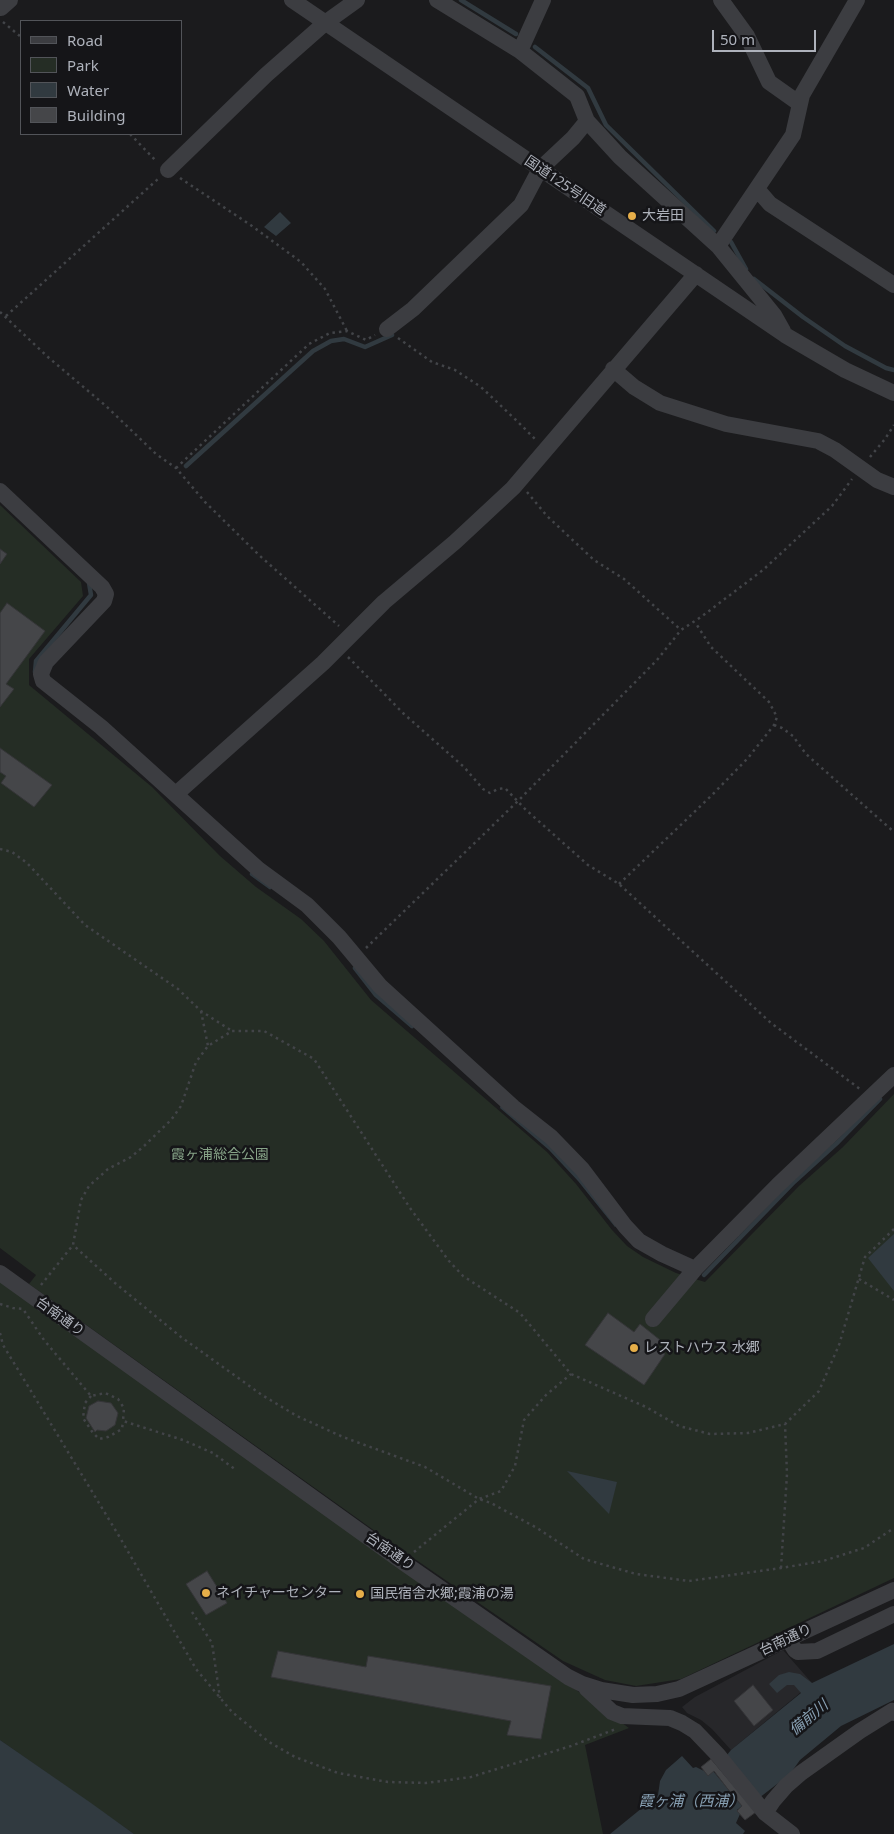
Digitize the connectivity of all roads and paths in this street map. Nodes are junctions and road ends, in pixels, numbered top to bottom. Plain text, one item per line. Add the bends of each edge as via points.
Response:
1 (10, 0) edge
2 (292, 0) edge
3 (357, 0) edge
4 (437, 0) edge
5 (543, 0) edge
6 (721, 0) edge
7 (856, 0) edge
8 (1, 8) edge
9 (0, 19) edge
10 (325, 23) junction
11 (20, 36) edge
12 (520, 52) junction
13 (800, 104) junction
14 (587, 121) junction
15 (131, 135) edge
16 (540, 169) junction
17 (168, 170) junction
18 (757, 189) junction
19 (718, 246) junction
20 (696, 274) junction
21 (894, 285) edge
22 (0, 312) edge
23 (6, 317) junction
24 (387, 329) junction
25 (347, 331) junction
26 (785, 335) junction
27 (613, 369) junction
28 (894, 393) edge
29 (894, 425) edge
30 (545, 450) junction
31 (176, 468) junction
32 (860, 468) junction
33 (518, 481) junction
34 (894, 487) edge
35 (0, 490) edge
36 (694, 622) junction
37 (681, 630) junction
38 (344, 641) junction
39 (774, 726) junction
40 (176, 794) junction
41 (518, 801) junction
42 (894, 832) edge
43 (0, 850) edge
44 (619, 884) junction
45 (356, 958) junction
46 (201, 1011) junction
47 (232, 1031) junction
48 (208, 1046) junction
49 (894, 1075) edge
50 (871, 1098) junction
51 (894, 1230) edge
52 (73, 1245) junction
53 (695, 1269) junction
54 (0, 1273) edge
55 (859, 1279) junction
56 (40, 1286) dead end
57 (894, 1300) edge
58 (0, 1304) edge
59 (653, 1319) dead end
60 (0, 1333) edge
61 (571, 1374) junction
62 (91, 1396) junction
63 (123, 1421) junction
64 (785, 1424) junction
65 (236, 1470) dead end
66 (478, 1499) junction
67 (894, 1528) edge
68 (409, 1555) dead end
69 (781, 1568) junction
70 (894, 1590) edge
71 (192, 1612) dead end
72 (894, 1614) edge
73 (788, 1639) junction
74 (582, 1684) junction
75 (220, 1700) junction
76 (894, 1713) edge
77 (617, 1729) dead end
78 (762, 1809) junction
79 (792, 1834) edge

1 - 8 street
2 - 10 street, 国道125号旧道
3 - 10 street
4 - 12 street
5 - 12 street
6 - 13 street via 747,36 769,82
7 - 13 street
9 - 11 path
10 - 16 street, 国道125号旧道
10 - 17 street
12 - 14 street via 578,96
13 - 18 street via 793,135
14 - 16 street
14 - 19 street via 620,156
15 - 17 path
16 - 20 street, 国道125号旧道
16 - 24 street via 521,205 413,309
17 - 23 path
17 - 25 path via 301,262 325,289
18 - 19 street
18 - 21 street via 770,204
19 - 26 street via 774,315
20 - 26 street, 国道125号旧道
20 - 27 street
22 - 23 path
23 - 31 path via 156,454
24 - 25 path via 366,340
24 - 30 path via 432,362 455,370 480,387
25 - 31 path via 330,333 309,344
26 - 28 street, 国道125号旧道 via 845,370
27 - 30 street
27 - 32 street via 660,403 726,424 818,441
29 - 32 path
30 - 33 street
31 - 38 path via 205,502
32 - 34 street
32 - 36 path via 832,506 762,570
33 - 37 path via 547,516 588,554 624,579
33 - 38 street
35 - 40 street via 106,594 104,601 46,662 43,681
36 - 37 path
36 - 39 path via 711,647 769,702 777,717
37 - 41 path via 657,660
38 - 40 street via 290,694
38 - 41 path via 404,714 464,767 483,789 490,793 505,788
39 - 42 path via 793,736 806,754
39 - 44 path via 711,796
40 - 45 street via 258,869 307,905
41 - 44 path via 588,865
41 - 45 path
43 - 46 path via 12,852 27,863 85,925 178,989
44 - 50 path via 771,1023
45 - 53 street via 380,986 513,1107 551,1137 582,1169 640,1241
46 - 47 path
46 - 48 path
47 - 48 path
47 - 61 path via 264,1031 314,1059 410,1208 449,1261 463,1276 520,1313
48 - 52 path via 196,1062 181,1106 171,1120 131,1157 108,1169 89,1186 81,1200
49 - 50 street
50 - 53 street
51 - 55 path via 865,1257
52 - 56 path
52 - 66 path via 181,1337 262,1395 297,1416 343,1437 425,1467
53 - 59 street
54 - 74 street, 台南通り via 404,1563
55 - 57 path
55 - 64 path via 839,1345 819,1391
58 - 62 path via 23,1309 44,1340
60 - 75 path via 3,1345 191,1661
61 - 64 path via 646,1406 678,1426 710,1434 748,1433
61 - 66 path via 546,1394 524,1420 515,1466 501,1490
62 - 63 path via 106,1393 118,1399 124,1408
62 - 63 path via 85,1403 83,1418 99,1438 122,1429
63 - 65 path via 191,1443 213,1453
64 - 69 path via 787,1474
66 - 68 path
66 - 69 path via 537,1528 584,1559 636,1574 689,1581
67 - 69 path via 864,1548
70 - 73 street, 台南通り
71 - 75 path via 212,1643
72 - 73 street via 817,1651 798,1652
73 - 74 street, 台南通り via 679,1689 657,1694 633,1695
74 - 78 street via 612,1712 622,1716 670,1718 695,1731
75 - 77 path via 254,1732 295,1757 338,1773 388,1782 426,1783 471,1777
76 - 78 street via 892,1711 860,1731 800,1773
78 - 79 street

